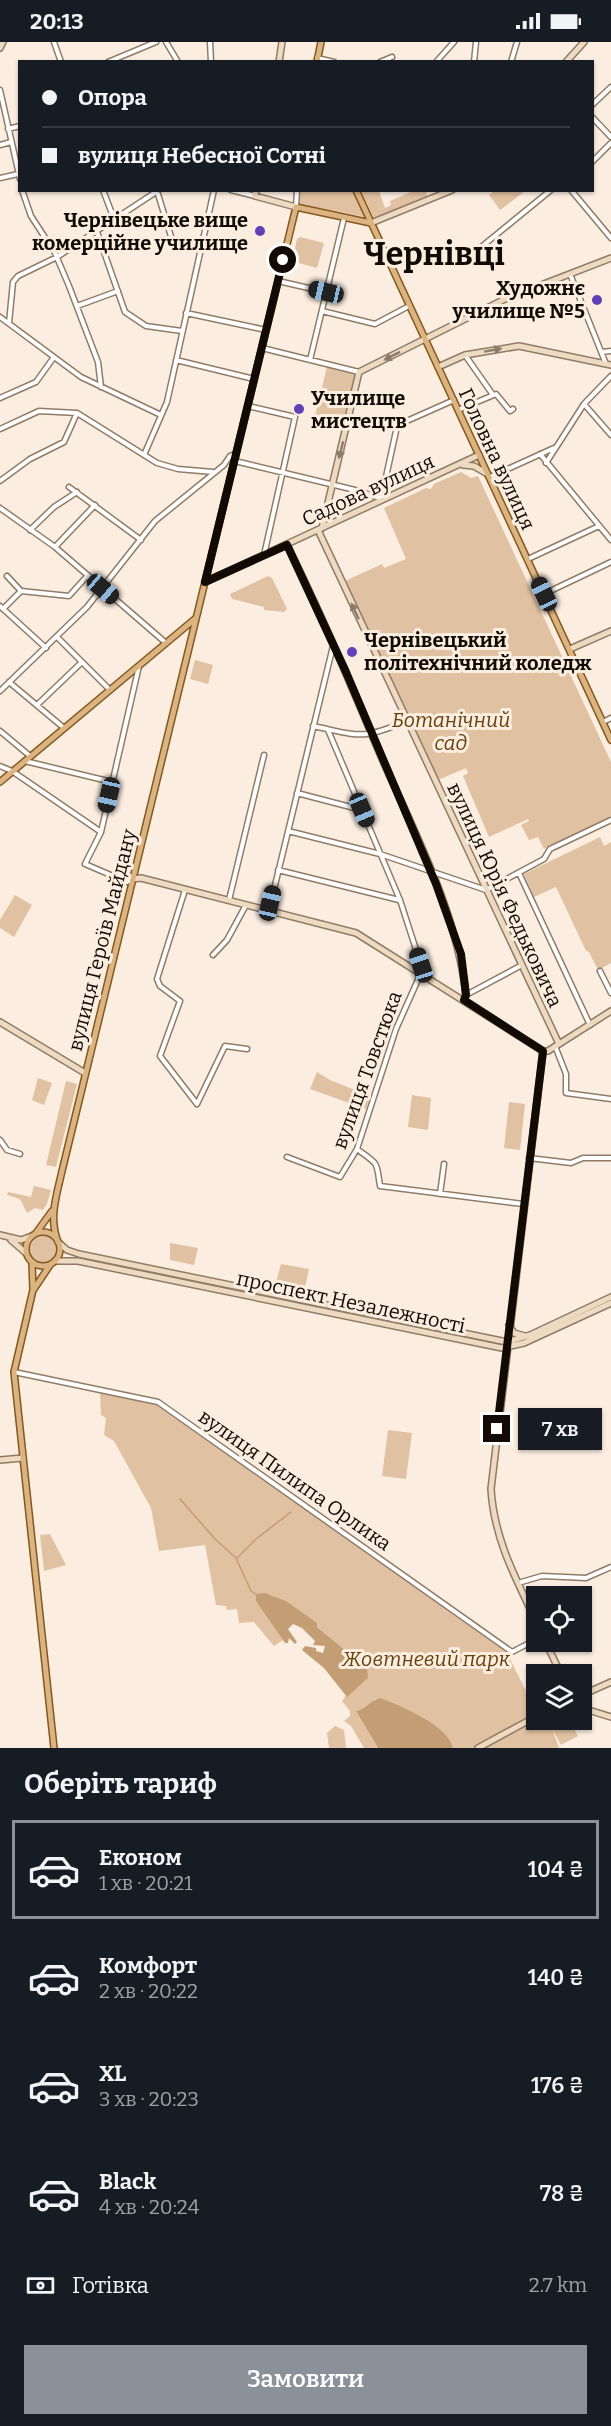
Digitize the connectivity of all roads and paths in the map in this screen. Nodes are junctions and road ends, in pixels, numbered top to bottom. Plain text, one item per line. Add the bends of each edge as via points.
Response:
1 (3, 42) edge
2 (54, 42) edge
3 (156, 42) edge
4 (166, 42) edge
5 (210, 42) edge
6 (282, 42) edge
7 (321, 42) edge
8 (454, 42) edge
9 (476, 42) edge
10 (517, 42) edge
11 (584, 42) edge
12 (0, 48) edge
13 (392, 57) dead end
14 (60, 60) edge
15 (113, 60) edge
16 (177, 60) edge
17 (211, 60) edge
18 (279, 60) edge
19 (317, 60) edge
20 (385, 60) edge
21 (438, 60) edge
22 (474, 60) edge
23 (512, 60) edge
24 (568, 60) edge
25 (611, 87) edge
26 (0, 90) edge
27 (594, 103) edge
28 (594, 119) edge
29 (18, 126) edge
30 (611, 126) edge
31 (8, 129) junction
32 (606, 131) junction
33 (611, 137) edge
34 (11, 142) junction
35 (611, 143) edge
36 (0, 145) edge
37 (594, 160) edge
38 (18, 172) edge
39 (18, 176) edge
40 (0, 178) edge
41 (23, 192) edge
42 (104, 192) edge
43 (156, 192) edge
44 (158, 192) edge
45 (214, 192) edge
46 (297, 192) edge
47 (357, 192) edge
48 (447, 192) edge
49 (548, 192) edge
50 (573, 192) edge
51 (256, 193) edge
52 (296, 207) junction
53 (344, 218) junction
54 (114, 219) junction
55 (371, 224) junction
56 (97, 232) junction
57 (611, 238) edge
58 (173, 243) dead end
59 (480, 248) dead end
60 (57, 257) junction
61 (611, 258) edge
62 (570, 274) junction
63 (278, 281) junction
64 (118, 291) junction
65 (326, 292) junction
66 (77, 306) junction
67 (409, 306) junction
68 (322, 311) junction
69 (186, 313) junction
70 (0, 317) edge
71 (9, 323) junction
72 (266, 330) junction
73 (182, 331) junction
74 (424, 340) junction
75 (262, 348) junction
76 (611, 351) edge
77 (602, 352) junction
78 (465, 355) junction
79 (54, 357) junction
80 (176, 360) junction
81 (310, 360) junction
82 (608, 364) edge
83 (438, 367) junction
84 (359, 372) junction
85 (611, 376) edge
86 (254, 379) junction
87 (101, 387) junction
88 (493, 395) junction
89 (0, 398) edge
90 (454, 400) junction
91 (584, 404) junction
92 (248, 406) junction
93 (513, 409) dead end
94 (458, 410) junction
95 (78, 413) junction
96 (161, 415) junction
97 (0, 429) edge
98 (611, 435) edge
99 (554, 448) junction
100 (540, 454) junction
101 (144, 455) junction
102 (479, 457) junction
103 (234, 460) junction
104 (546, 463) junction
105 (224, 465) junction
106 (458, 465) junction
107 (474, 466) junction
108 (214, 472) junction
109 (283, 472) junction
110 (488, 475) junction
111 (0, 481) edge
112 (332, 484) junction
113 (69, 487) dead end
114 (77, 492) junction
115 (383, 500) junction
116 (95, 505) junction
117 (0, 508) edge
118 (598, 526) junction
119 (320, 529) junction
120 (30, 530) junction
121 (141, 540) junction
122 (611, 540) edge
123 (287, 545) junction
124 (55, 547) junction
125 (264, 555) junction
126 (528, 559) junction
127 (611, 562) edge
128 (88, 575) junction
129 (7, 576) dead end
130 (205, 582) junction
131 (103, 589) junction
132 (21, 591) junction
133 (544, 594) junction
134 (1, 608) edge
135 (197, 617) junction
136 (611, 631) edge
137 (58, 638) junction
138 (166, 643) junction
139 (333, 646) junction
140 (46, 648) junction
141 (570, 650) junction
142 (82, 662) junction
143 (140, 665) junction
144 (9, 682) junction
145 (110, 689) junction
146 (0, 691) edge
147 (37, 705) junction
148 (611, 718) edge
149 (407, 721) junction
150 (603, 722) junction
151 (313, 726) junction
152 (64, 728) junction
153 (328, 729) junction
154 (0, 731) edge
155 (372, 735) junction
156 (611, 740) edge
157 (264, 755) dead end
158 (30, 756) junction
159 (25, 760) junction
160 (0, 766) edge
161 (12, 771) junction
162 (0, 782) edge
163 (112, 782) junction
164 (297, 794) junction
165 (362, 810) junction
166 (611, 820) edge
167 (288, 831) junction
168 (100, 832) junction
169 (380, 854) junction
170 (278, 870) junction
171 (431, 873) junction
172 (519, 873) junction
173 (132, 879) junction
174 (185, 890) junction
175 (486, 890) junction
176 (229, 900) junction
177 (400, 900) junction
178 (246, 904) junction
179 (269, 910) junction
180 (213, 955) dead end
181 (522, 965) junction
182 (600, 971) dead end
183 (421, 973) junction
184 (611, 993) edge
185 (465, 998) junction
186 (611, 1011) edge
187 (0, 1022) edge
188 (590, 1025) junction
189 (557, 1045) junction
190 (247, 1049) dead end
191 (543, 1051) junction
192 (85, 1073) junction
193 (611, 1099) edge
194 (0, 1140) edge
195 (357, 1149) junction
196 (20, 1154) dead end
197 (287, 1157) dead end
198 (528, 1158) junction
199 (611, 1158) edge
200 (444, 1164) dead end
201 (440, 1194) junction
202 (523, 1204) junction
203 (54, 1207) junction
204 (0, 1235) edge
205 (33, 1235) junction
206 (10, 1239) junction
207 (58, 1240) junction
208 (26, 1253) junction
209 (32, 1263) junction
210 (53, 1263) junction
211 (33, 1290) junction
212 (611, 1297) edge
213 (611, 1303) edge
214 (509, 1323) junction
215 (530, 1335) junction
216 (506, 1345) junction
217 (14, 1372) junction
218 (23, 1458) junction
219 (0, 1460) edge
220 (611, 1567) edge
221 (518, 1583) junction
222 (526, 1600) edge
223 (526, 1645) edge
224 (611, 1682) edge
225 (592, 1691) edge
226 (592, 1711) edge
227 (611, 1717) edge
228 (526, 1722) edge
229 (54, 1748) edge
230 (478, 1748) edge

1 - 12 street
2 - 14 street
3 - 15 street
4 - 16 street
5 - 17 street
6 - 18 street
7 - 19 main road
8 - 21 street
9 - 22 street
10 - 23 street
11 - 24 street
13 - 20 street
25 - 27 street
26 - 31 street
28 - 32 street
29 - 31 street
30 - 32 street
31 - 34 street
32 - 33 street
34 - 36 street
34 - 38 street
35 - 37 street
39 - 40 street
41 - 60 street via 31,216
42 - 54 street
43 - 54 street
44 - 58 street
45 - 69 street
46 - 52 street, вулиця Героїв Майдану
47 - 55 main road, Головна вулиця
48 - 55 street
49 - 59 street
50 - 57 street
51 - 52 street
52 - 53 main road
52 - 63 main road, вулиця Героїв Майдану
53 - 55 main road
53 - 65 street
54 - 56 street
55 - 67 main road, Головна вулиця
56 - 60 street
56 - 64 street
60 - 66 street
60 - 71 street via 15,279
61 - 62 street
62 - 74 street via 505,299
62 - 77 street
63 - 65 street
63 - 72 main road, вулиця Героїв Майдану
64 - 66 street
64 - 73 street via 130,316 146,326
65 - 68 street
66 - 87 street via 98,362
67 - 68 street via 375,324
67 - 74 main road, Головна вулиця
68 - 81 street
69 - 72 street
69 - 73 street
70 - 71 street
71 - 79 street
72 - 75 main road, вулиця Героїв Майдану
73 - 80 street
74 - 83 main road, Головна вулиця
74 -> 84 street
75 - 81 street
75 - 86 main road, вулиця Героїв Майдану
76 - 77 street
77 - 82 street
78 -> 82 street via 519,346
78 - 83 street
78 - 88 street
79 - 87 street
79 - 89 street via 36,382
80 - 86 street
80 - 96 street
81 - 84 street
83 - 90 main road, Головна вулиця
84 -> 112 street
85 - 91 street
86 - 92 main road, вулиця Героїв Майдану
87 - 96 street
88 - 93 street via 510,411
88 - 94 street
90 - 94 main road, Головна вулиця
90 - 115 street via 398,422
91 - 98 street
91 - 99 street
92 - 103 main road, вулиця Героїв Майдану
92 - 109 street via 295,417
94 - 102 main road, Головна вулиця
95 - 97 street via 39,411
95 - 101 street
95 - 111 street via 64,442 30,459
96 - 101 street
99 - 100 street
99 - 104 street
100 - 104 street
100 - 110 street
101 - 108 street via 166,467
102 - 106 street, Садова вулиця
102 - 107 street
102 - 110 main road, Головна вулиця
103 - 105 street
103 - 105 street via 230,456
103 - 109 street
103 - 130 main road, вулиця Героїв Майдану
104 - 118 street
105 - 108 street
106 - 107 street
106 - 115 street, Садова вулиця
107 - 110 street
108 - 121 street via 168,509
109 - 112 street
109 - 125 street
110 - 126 main road, Головна вулиця
112 - 115 street
112 - 119 street
113 - 114 street
114 - 116 street
114 - 120 street
115 - 119 street, Садова вулиця
116 - 121 street
116 - 124 street
117 - 120 street
118 - 122 street
118 - 126 street
119 - 123 street, Садова вулиця
149 -> 119 street, вулиця Юрія Федьковича
120 - 124 street
121 - 131 street
123 - 125 street, Садова вулиця
123 - 139 street
124 - 128 street
125 - 130 street, Садова вулиця
126 - 133 main road, Головна вулиця
127 - 133 street
128 - 131 street
128 - 132 street via 69,596
129 - 132 street
130 - 135 main road, вулиця Героїв Майдану
131 - 137 street
131 - 138 street
132 - 134 street
133 - 141 main road, Головна вулиця
134 - 140 street
135 - 138 main road
135 - 173 main road, вулиця Героїв Майдану
136 - 141 street
137 - 140 street
137 - 142 street
138 - 143 main road
139 - 151 street
139 - 155 street
140 - 144 street
141 - 150 main road, Головна вулиця
142 - 145 street
142 - 147 street
143 - 145 main road
143 - 163 street
144 - 146 street
144 - 147 street
145 - 152 main road
147 - 152 street
148 - 150 street
149 - 155 street
149 - 175 street, вулиця Юрія Федьковича
150 - 156 main road, Головна вулиця
151 - 153 street
151 - 164 street
152 - 158 main road
153 - 155 street via 356,736
153 - 165 street
154 - 158 street
155 - 171 street
157 - 176 street
158 - 159 main road
159 - 161 main road
159 - 163 street
160 - 161 street
161 - 162 main road
161 - 168 street
163 - 168 street
164 - 165 street
164 - 167 street
165 - 169 street
166 - 172 street via 550,849 544,859
167 - 169 street
167 - 170 street
168 - 173 street via 86,864 127,882
169 - 171 street
169 - 177 street
170 - 177 street
170 - 179 street
171 - 175 street
171 - 185 street via 461,954
172 - 175 street
172 - 188 street
173 - 174 street
173 - 192 main road, вулиця Героїв Майдану
174 - 176 street
174 - 190 street via 157,979 180,1001 160,1056 197,1104 225,1046
175 - 181 street, вулиця Юрія Федьковича
176 - 178 street
177 - 183 street
178 - 179 street
178 - 180 street via 227,940
179 - 183 street via 356,933
181 - 185 street
181 - 189 street, вулиця Юрія Федьковича
182 - 184 street
183 - 185 street
183 - 195 street, вулиця Товстюка via 394,1034
185 - 191 street
186 - 188 street
187 - 192 street
188 - 189 street
189 - 191 street
189 - 193 street via 566,1074 566,1093
191 - 198 street
192 - 203 main road, вулиця Героїв Майдану
194 - 196 street via 7,1150
195 - 197 street, вулиця Товстюка via 340,1177
195 - 201 street via 376,1163 379,1186
198 - 199 street via 571,1163 583,1158
198 - 202 street
200 - 201 street
201 - 202 street
202 - 214 street
203 - 205 main road
203 - 207 main road via 53,1225
204 - 206 street
205 - 206 street
205 - 207 main road via 46,1232
205 - 208 main road via 27,1242
206 - 208 street
207 - 210 main road via 60,1251
207 - 216 street, проспект Незалежності via 67,1250 79,1254
208 - 209 main road
209 - 210 main road via 40,1267
209 - 211 main road
210 - 211 main road
210 - 216 street, проспект Незалежності via 78,1261
211 - 217 main road
212 - 215 street, проспект Незалежності
213 - 216 street
214 - 215 street via 517,1335
214 - 216 street
215 - 216 street, проспект Незалежності
216 - 221 street via 492,1467 492,1506 501,1545
217 - 218 main road
217 - 223 street, вулиця Пилипа Орлика via 158,1402 513,1652
218 - 219 street
218 - 229 main road
220 - 221 street via 586,1578 542,1576
221 - 222 street
224 - 225 street
226 - 227 street
228 - 230 street

